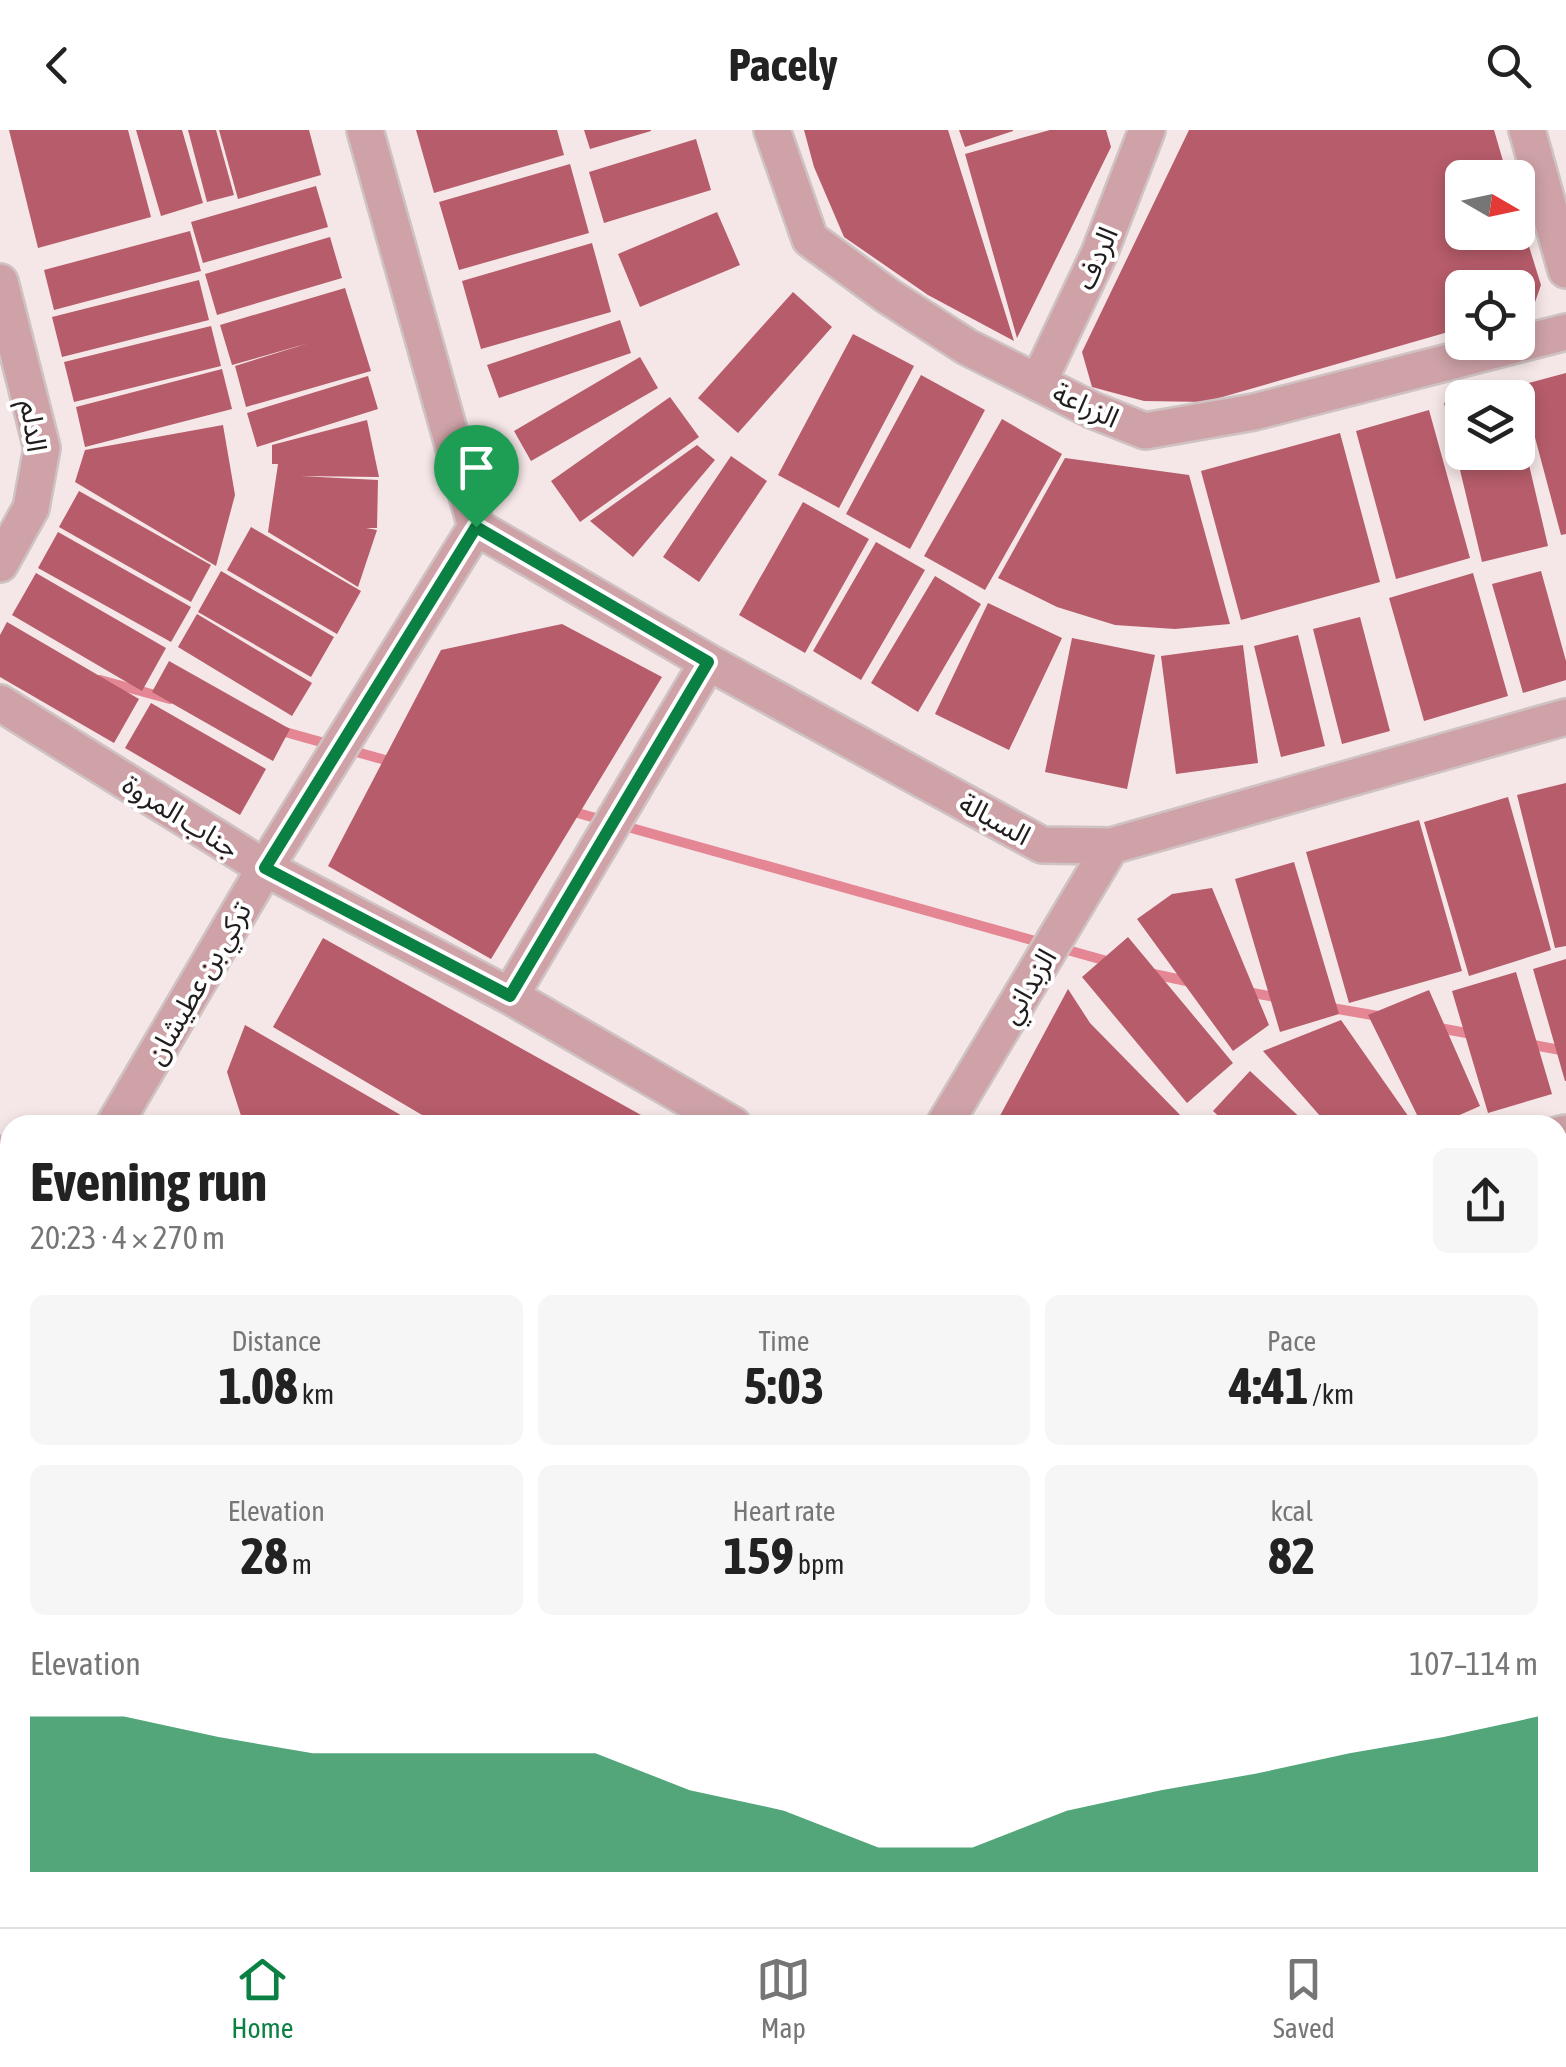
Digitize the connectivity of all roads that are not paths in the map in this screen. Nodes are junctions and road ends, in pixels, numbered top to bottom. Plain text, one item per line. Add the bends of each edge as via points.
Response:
1 (365, 130) edge
2 (772, 130) edge
3 (1147, 130) edge
4 (1528, 130) edge
5 (1566, 270) edge
6 (0, 282) edge
7 (1566, 332) edge
8 (1038, 383) junction
9 (476, 527) junction
10 (0, 564) edge
11 (708, 662) junction
12 (0, 704) edge
13 (1566, 717) edge
14 (1111, 846) junction
15 (265, 868) junction
16 (510, 996) junction
17 (123, 1115) edge
18 (717, 1115) edge
19 (950, 1115) edge

1 - 9 street
2 - 8 street, الزراعة via 810,238 888,296
3 - 8 street, الردف
4 - 5 street
6 - 10 street, الدلم via 42,448 30,508
7 - 8 street, الزراعة via 1254,412 1145,431
9 - 11 street, السبالة
9 - 15 street, تركي بن عطيشان
11 - 14 street, السبالة via 1042,844
11 - 16 street
12 - 15 street, جناب المروة
13 - 14 street, السبالة
14 - 19 street, الزبداني
15 - 16 street, جناب المروة
15 - 17 street, تركي بن عطيشان
16 - 18 street, جناب المروة

